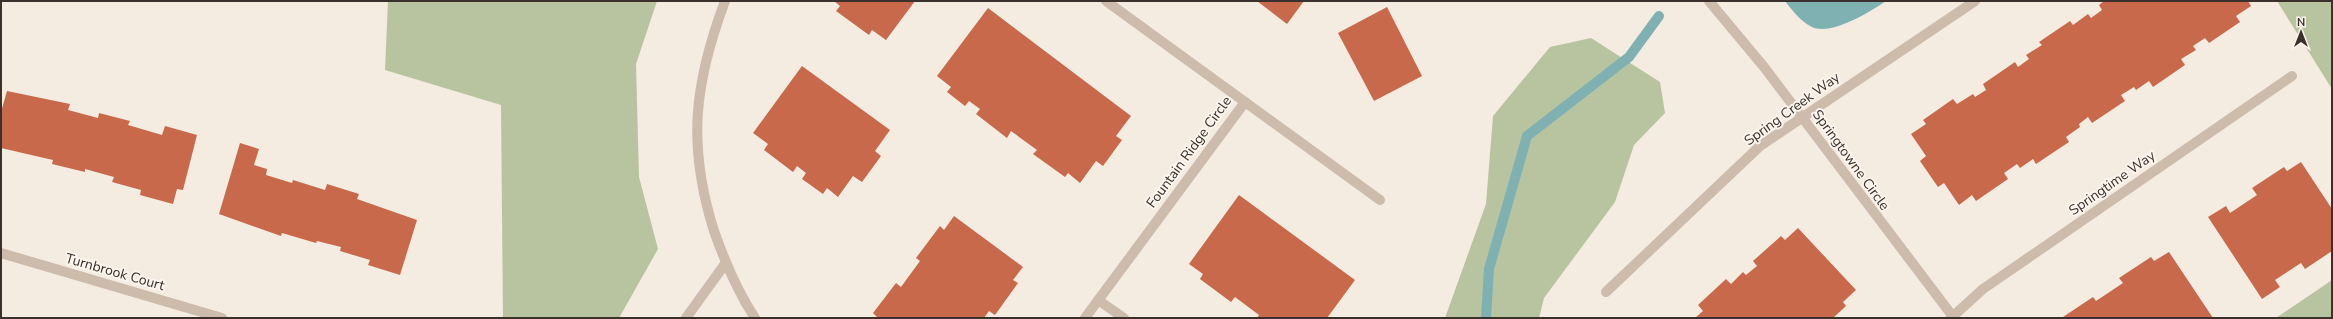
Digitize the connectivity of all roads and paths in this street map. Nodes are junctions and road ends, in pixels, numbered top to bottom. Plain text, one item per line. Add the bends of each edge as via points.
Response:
1 (726, 1) edge
2 (1106, 1) edge
3 (1709, 1) edge
4 (1975, 1) edge
5 (2292, 76) dead end
6 (1245, 102) junction
7 (1802, 116) junction
8 (1380, 200) dead end
9 (1, 253) edge
10 (725, 264) junction
11 (1606, 292) dead end
12 (1098, 300) junction
13 (1952, 317) edge
14 (222, 318) edge
15 (686, 318) edge
16 (755, 318) edge
17 (1085, 318) edge
18 (1124, 318) edge

1 - 10 street via 714,30 704,70 696,139 705,203
2 - 6 street, Fountain Ridge Circle
3 - 7 street, Springtowne Circle
4 - 7 street, Spring Creek Way
5 - 13 street, Springtime Way via 1982,289
6 - 8 street
6 - 12 street, Fountain Ridge Circle
7 - 11 street, Spring Creek Way via 1760,146
7 - 13 street, Springtowne Circle
9 - 14 street, Turnbrook Court
10 - 15 street
10 - 16 street
12 - 17 street, Fountain Ridge Circle
12 - 18 street

